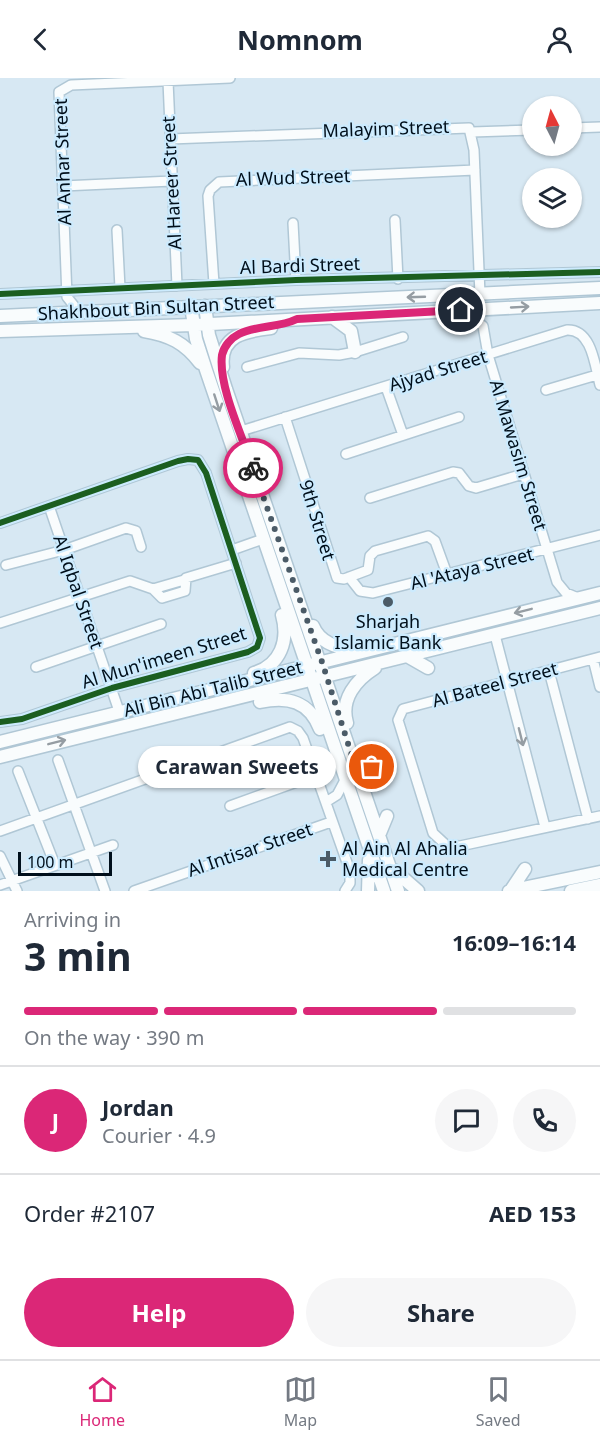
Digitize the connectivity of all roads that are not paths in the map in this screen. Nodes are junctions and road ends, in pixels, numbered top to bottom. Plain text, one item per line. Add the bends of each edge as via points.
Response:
1 (230, 78) edge
2 (179, 79) edge
3 (168, 81) junction
4 (600, 127) edge
5 (582, 128) edge
6 (522, 130) edge
7 (472, 132) junction
8 (170, 139) junction
9 (475, 170) junction
10 (172, 181) junction
11 (63, 186) junction
12 (394, 220) dead end
13 (293, 223) dead end
14 (117, 230) dead end
15 (600, 272) edge
16 (480, 277) junction
17 (398, 279) junction
18 (296, 280) junction
19 (214, 284) junction
20 (177, 286) junction
21 (120, 288) junction
22 (600, 288) edge
23 (0, 294) edge
24 (67, 294) junction
25 (480, 295) junction
26 (600, 303) edge
27 (191, 306) junction
28 (205, 306) junction
29 (175, 307) junction
30 (493, 308) junction
31 (461, 310) junction
32 (79, 312) junction
33 (58, 313) junction
34 (370, 315) junction
35 (0, 316) edge
36 (332, 317) junction
37 (297, 319) junction
38 (207, 324) junction
39 (193, 325) junction
40 (114, 326) junction
41 (483, 327) junction
42 (75, 328) junction
43 (0, 331) edge
44 (403, 337) dead end
45 (358, 351) junction
46 (488, 355) junction
47 (247, 367) dead end
48 (206, 370) junction
49 (598, 374) edge
50 (600, 386) edge
51 (386, 387) junction
52 (226, 389) junction
53 (546, 390) dead end
54 (285, 417) junction
55 (459, 417) dead end
56 (241, 431) junction
57 (403, 435) junction
58 (346, 454) dead end
59 (523, 474) junction
60 (370, 498) dead end
61 (50, 506) junction
62 (0, 523) edge
63 (600, 535) edge
64 (263, 539) junction
65 (141, 547) dead end
66 (64, 550) junction
67 (232, 550) junction
68 (547, 550) junction
69 (236, 563) junction
70 (6, 565) dead end
71 (447, 574) junction
72 (349, 578) junction
73 (276, 582) junction
74 (557, 582) junction
75 (600, 592) edge
76 (297, 593) junction
77 (79, 597) junction
78 (581, 598) junction
79 (549, 605) junction
80 (600, 608) edge
81 (0, 623) edge
82 (161, 624) dead end
83 (495, 635) junction
84 (416, 639) junction
85 (97, 647) junction
86 (407, 656) junction
87 (597, 658) edge
88 (322, 662) junction
89 (383, 663) junction
90 (307, 665) junction
91 (36, 667) dead end
92 (428, 668) dead end
93 (549, 671) junction
94 (326, 677) junction
95 (312, 681) junction
96 (507, 681) junction
97 (600, 687) edge
98 (112, 688) junction
99 (213, 689) junction
100 (214, 706) junction
101 (119, 711) junction
102 (0, 722) edge
103 (0, 742) edge
104 (352, 756) junction
105 (0, 757) edge
106 (58, 760) dead end
107 (340, 765) junction
108 (372, 767) dead end
109 (18, 771) dead end
110 (316, 775) junction
111 (345, 780) junction
112 (329, 800) junction
113 (74, 804) junction
114 (230, 806) dead end
115 (355, 809) junction
116 (387, 816) dead end
117 (600, 816) edge
118 (37, 817) junction
119 (588, 819) junction
120 (331, 822) junction
121 (545, 827) junction
122 (0, 831) edge
123 (380, 833) junction
124 (113, 845) dead end
125 (368, 850) junction
126 (91, 853) junction
127 (0, 856) edge
128 (55, 866) junction
129 (391, 866) junction
130 (525, 869) dead end
131 (600, 872) edge
132 (13, 881) junction
133 (0, 885) edge
134 (600, 885) edge
135 (145, 889) edge
136 (17, 891) edge
137 (105, 891) edge
138 (134, 891) edge
139 (345, 891) edge
140 (368, 891) edge
141 (384, 891) edge
142 (398, 891) edge
143 (418, 891) edge
144 (510, 891) edge
145 (571, 891) edge

1 - 2 street, Al Anhar Street
2 - 3 street, Al Anhar Street
3 - 8 street, Al Hareer Street
3 - 11 street, Al Anhar Street via 62,88 57,96
4 - 5 street
6 - 7 street
7 - 8 street, Malayim Street via 466,126 457,126
7 - 9 street, Malayim Street
8 - 10 street, Al Hareer Street
9 - 16 street, Malayim Street
9 - 19 street, Al Wud Street via 219,182 208,196
10 - 11 street
10 - 20 street, Al Hareer Street
11 - 24 street, Al Anhar Street
12 - 17 street
13 - 18 street
14 - 21 street
15 - 16 street, Al Bardi Street
16 - 17 street, Al Bardi Street
16 - 25 street, Malayim Street
17 - 18 street, Al Bardi Street
18 - 19 street, Al Bardi Street
19 - 20 street, Al Bardi Street
20 - 21 street, Al Bardi Street
21 - 24 street, Al Bardi Street
22 - 25 main road, Shakhbout Bin Sultan Street
23 - 24 street, Al Bardi Street
24 - 32 street
24 - 33 street
25 -> 28 main road, Shakhbout Bin Sultan Street
30 -> 26 main road, Shakhbout Bin Sultan Street
27 - 28 main road, Shakhbout Bin Sultan Street
27 - 29 main road, Shakhbout Bin Sultan Street
27 - 39 main road
28 - 38 main road
29 - 32 main road, Shakhbout Bin Sultan Street
29 - 42 main road via 185,312 186,317 97,322
30 - 31 main road, Shakhbout Bin Sultan Street
30 - 41 street
31 - 34 main road, Shakhbout Bin Sultan Street
31 - 41 street
32 - 33 main road, Shakhbout Bin Sultan Street
33 - 35 main road, Shakhbout Bin Sultan Street
34 - 36 main road, Shakhbout Bin Sultan Street
34 - 45 main road via 358,329
36 - 37 main road, Shakhbout Bin Sultan Street
36 - 45 main road via 351,331
37 - 38 main road, Shakhbout Bin Sultan Street
37 - 52 main road via 278,327 246,331 232,339 223,353
38 - 39 main road, Shakhbout Bin Sultan Street
38 - 52 main road
39 - 40 main road, Shakhbout Bin Sultan Street
39 - 48 main road
40 - 42 main road, Shakhbout Bin Sultan Street
40 - 48 main road via 172,338
41 - 46 street, Al Mawasim Street
42 - 43 main road, Shakhbout Bin Sultan Street
44 - 45 street
45 - 47 street via 339,355 299,353
46 - 49 street, Ajyad Street via 572,330 584,336
46 - 51 street, Ajyad Street
46 - 59 street, Al Mawasim Street
48 -> 64 main road
49 - 50 street, Ajyad Street
49 - 53 street
51 - 54 street, Ajyad Street
51 - 57 street
52 - 56 main road
54 - 56 street, Ajyad Street
54 - 72 street, 9th Street via 333,571 339,579
55 - 57 street
56 - 76 main road
57 - 58 street
59 - 60 street via 476,488 453,472
59 - 68 street, Al Mawasim Street
61 - 62 street, Al Mun'imeen Street
61 - 66 street, Al Iqbal Street
61 - 67 street, Al Mun'imeen Street via 193,459 206,472
63 - 68 street, Al 'Ataya Street
64 - 67 street
64 - 73 main road
65 - 66 street via 136,531 126,528
66 - 70 street
66 - 77 street, Al Iqbal Street
67 - 69 street, Al Mun'imeen Street
68 - 71 street, Al 'Ataya Street
68 - 74 street, Al Mawasim Street
69 - 77 street via 184,580 185,591 164,598 153,589 130,581
69 - 98 street, Al Mun'imeen Street via 259,629 257,647
71 - 72 street, Al 'Ataya Street via 373,593 360,591
71 - 72 street, 9th Street via 435,541 428,536 375,551 368,570
73 - 90 main road
73 - 99 main road via 285,633 281,652 267,668
74 - 78 street via 566,593
74 - 79 street
75 - 78 main road, Ali Bin Abi Talib Street
76 - 84 main road via 315,630 333,645 359,650
76 - 88 main road
77 - 81 street
77 - 85 street, Al Iqbal Street
78 - 79 main road, Ali Bin Abi Talib Street
79 -> 84 main road, Ali Bin Abi Talib Street
80 - 83 main road, Ali Bin Abi Talib Street
82 - 85 street
83 - 86 main road, Ali Bin Abi Talib Street
83 - 96 street
84 - 88 main road, Ali Bin Abi Talib Street
85 - 91 street
85 - 98 street, Al Iqbal Street
86 - 89 main road, Ali Bin Abi Talib Street
86 - 92 main road
87 - 93 street, Al Bateel Street
87 - 97 street
88 - 90 main road, Ali Bin Abi Talib Street
88 - 94 main road
89 - 94 main road, Ali Bin Abi Talib Street
89 - 104 main road via 363,676 348,698 345,716
90 - 95 main road
90 - 99 main road, Ali Bin Abi Talib Street
93 - 96 street, Al Bateel Street
93 - 119 street
94 - 95 main road, Ali Bin Abi Talib Street
94 - 104 main road
95 - 100 main road, Ali Bin Abi Talib Street
95 - 107 main road
96 -> 121 street
96 - 121 street, Al Bateel Street via 403,709 398,720 433,833 442,843 455,847
98 - 101 street, Al Iqbal Street
98 - 102 street, Al Mun'imeen Street via 28,717
99 - 101 main road, Ali Bin Abi Talib Street
105 -> 100 main road, Ali Bin Abi Talib Street
100 - 107 main road via 234,707 273,699 302,704 315,717 328,749
101 - 103 main road, Ali Bin Abi Talib Street
104 - 108 main road
104 - 123 main road
106 - 113 street
107 - 111 main road
109 - 118 street
110 - 112 street
110 - 113 street via 301,733 284,728
110 - 114 street
111 - 112 street via 341,791
111 - 115 main road
112 - 115 street via 345,801
112 - 120 street
113 - 118 street
113 - 126 street
115 - 125 main road
116 - 123 main road
117 - 119 street
118 - 122 street
118 - 128 street
119 - 121 street
120 - 135 street, Al Intisar Street
120 - 139 street via 350,871
123 - 129 main road
124 - 126 street
125 - 140 main road
125 - 141 main road
126 - 128 street
126 - 137 street
127 - 132 street
128 - 132 street
129 - 142 main road
129 - 143 main road
130 - 144 main road
131 - 144 main road
132 - 133 street
132 - 136 street
134 - 145 main road
135 - 138 street, Al Intisar Street

